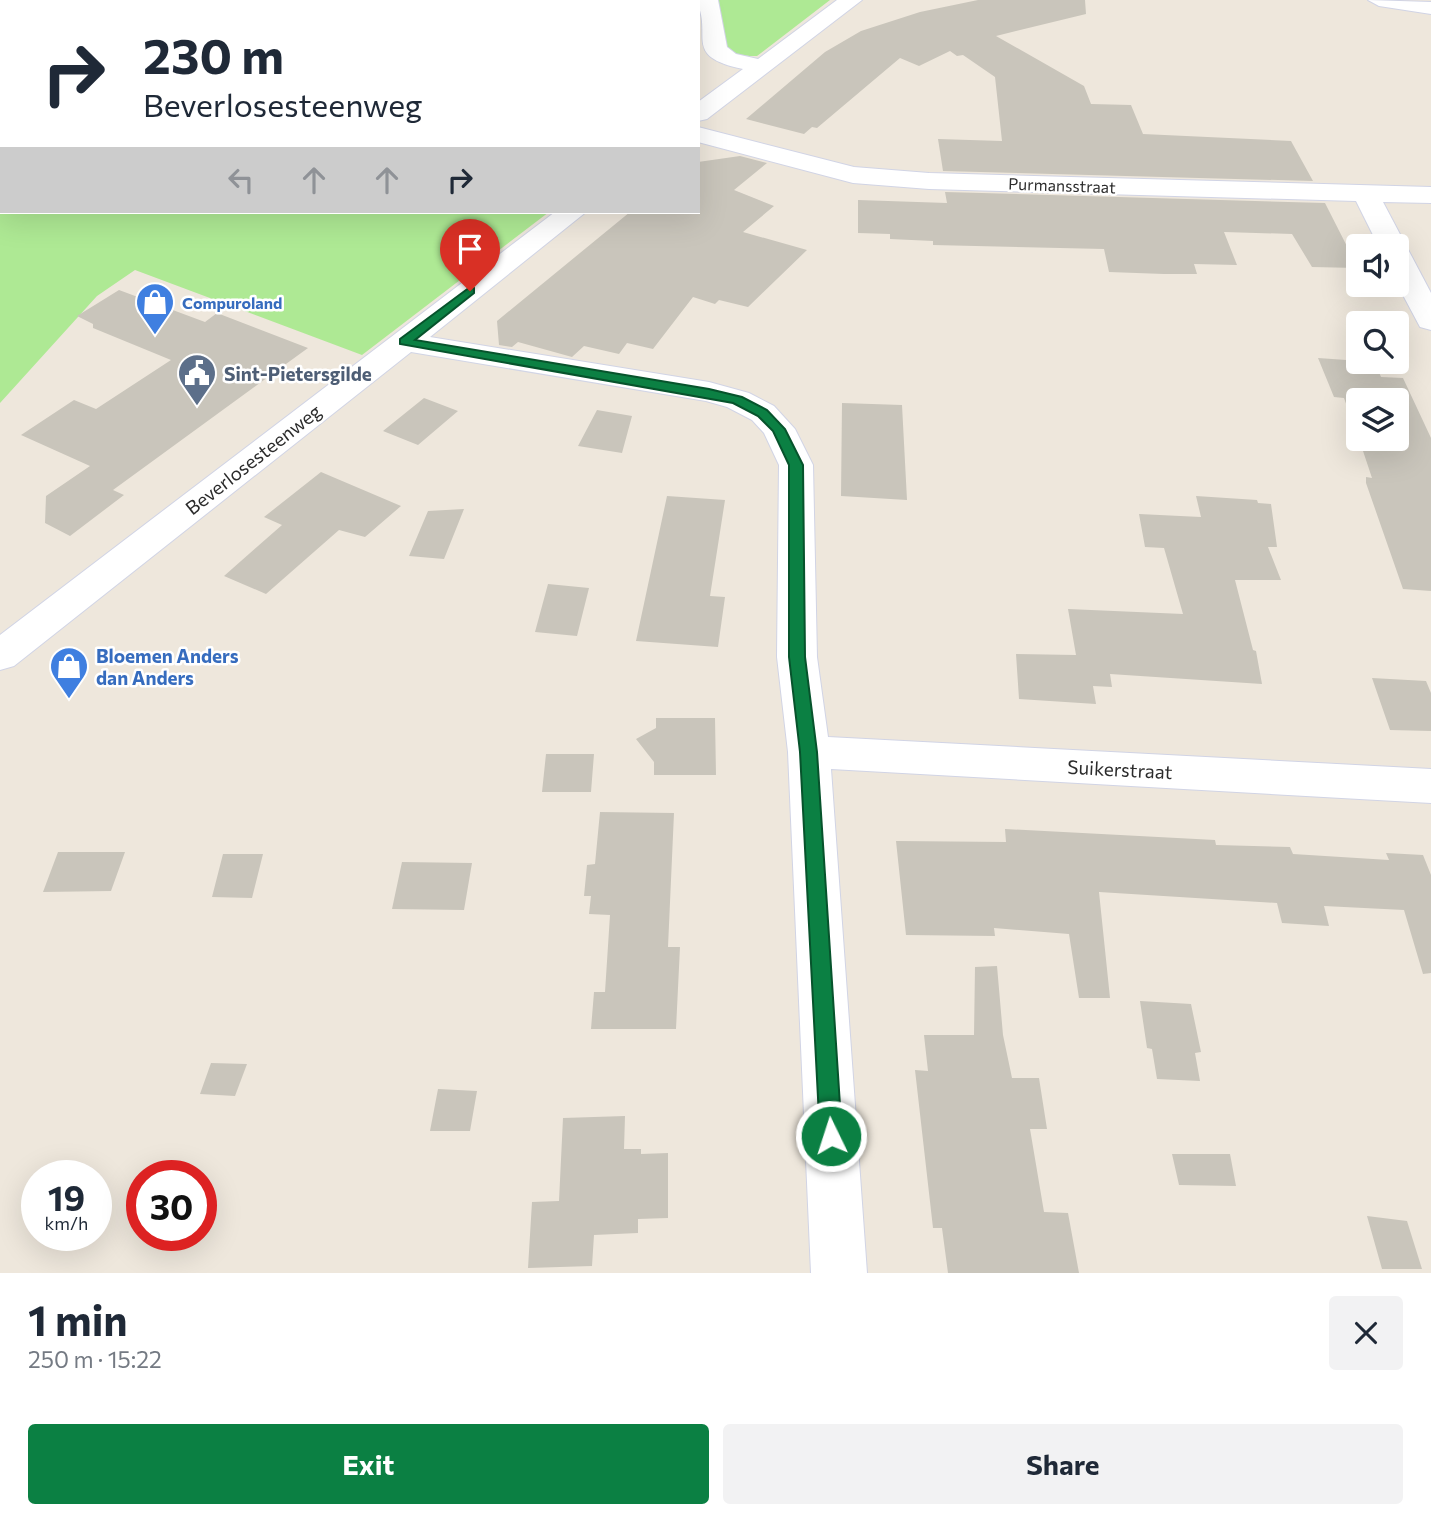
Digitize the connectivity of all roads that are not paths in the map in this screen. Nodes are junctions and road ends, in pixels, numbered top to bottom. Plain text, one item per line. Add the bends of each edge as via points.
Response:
1 (707, 0) edge
2 (851, 0) edge
3 (1379, 0) edge
4 (1431, 8) edge
5 (760, 66) junction
6 (700, 112) edge
7 (700, 135) edge
8 (1366, 194) junction
9 (1431, 195) edge
10 (569, 214) edge
11 (1386, 234) edge
12 (1409, 278) edge
13 (1431, 321) edge
14 (404, 342) junction
15 (0, 656) edge
16 (808, 752) junction
17 (1431, 786) edge
18 (839, 1273) edge

1 - 5 street via 716,50 728,59
2 - 5 street
3 - 4 street
5 - 6 street
7 - 8 street, Purmansstraat via 853,175 943,182
8 - 9 street, Purmansstraat
8 - 11 street
10 - 14 street, Beverlosesteenweg
12 - 13 street
14 - 15 street, Beverlosesteenweg
14 - 16 street via 709,393 738,400 763,413 779,429 796,465 797,657
16 - 17 street, Suikerstraat
16 - 18 street

